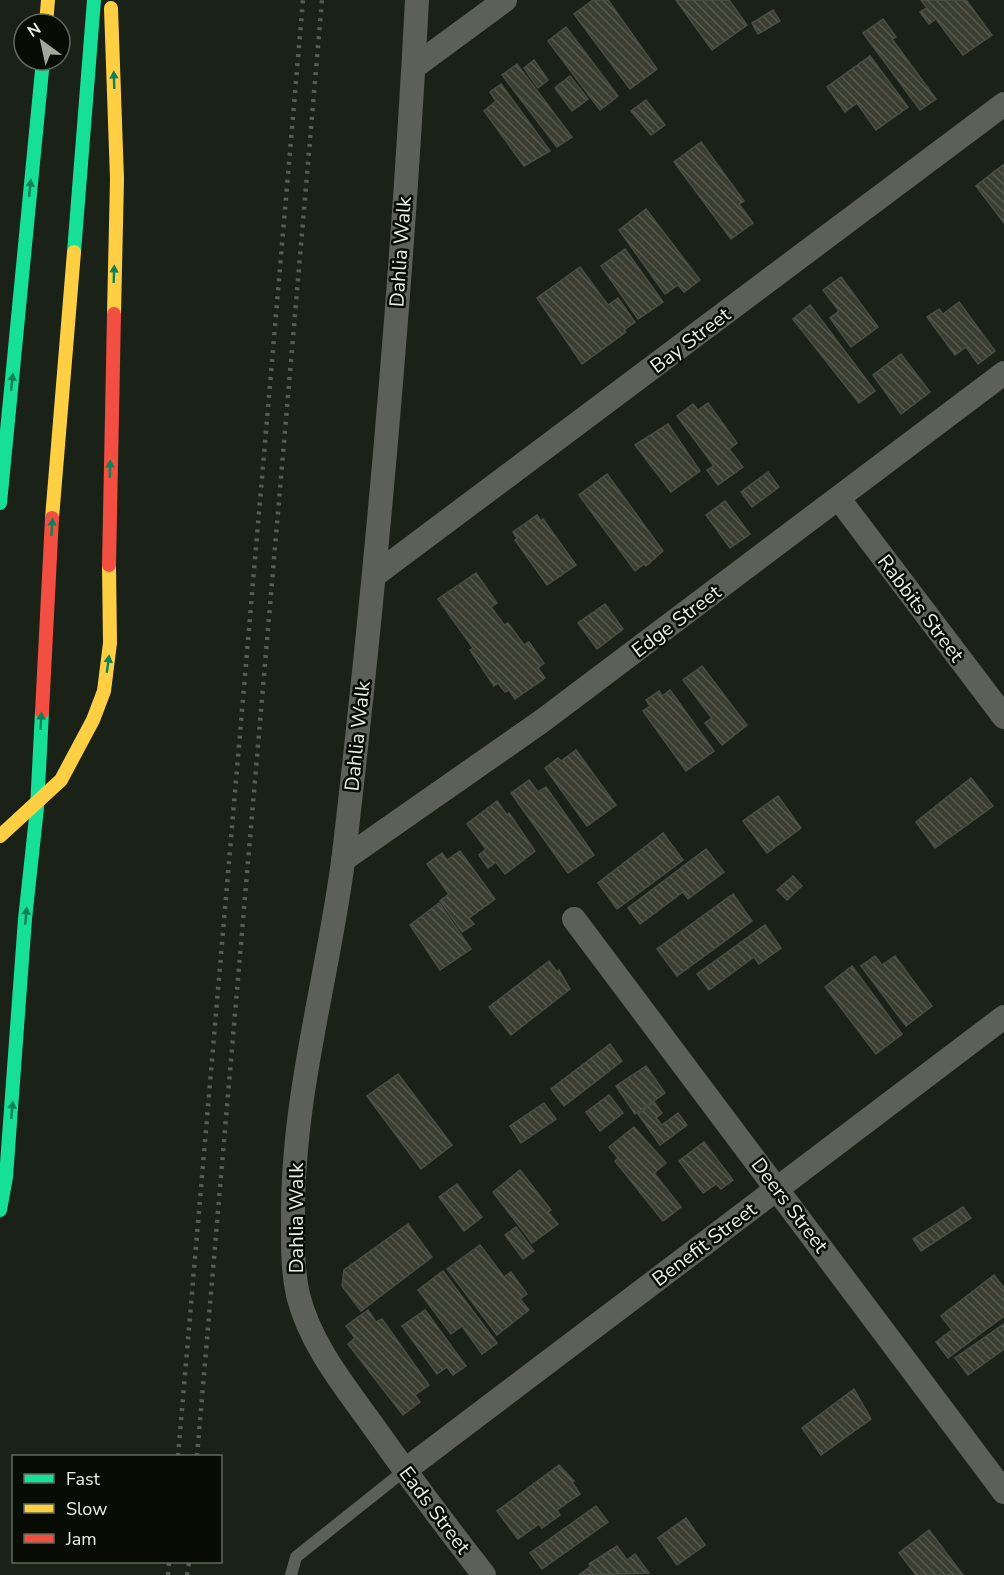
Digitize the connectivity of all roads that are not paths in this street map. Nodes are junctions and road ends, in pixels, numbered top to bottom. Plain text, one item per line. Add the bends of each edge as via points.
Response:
1 (94, 0) edge
2 (111, 0) edge
3 (417, 0) edge
4 (505, 0) edge
5 (414, 67) junction
6 (42, 72) edge
7 (1004, 104) edge
8 (1004, 374) edge
9 (839, 499) junction
10 (0, 503) edge
11 (375, 575) junction
12 (1004, 717) edge
13 (0, 836) edge
14 (343, 860) junction
15 (574, 919) dead end
16 (1004, 1017) edge
17 (778, 1188) junction
18 (0, 1210) edge
19 (386, 1445) joint
20 (405, 1471) junction
21 (1004, 1492) edge
22 (478, 1573) edge
23 (291, 1575) edge

18 -> 1 highway via 37,808 51,530
13 -> 2 highway via 61,780 104,691 110,643 117,179
3 - 5 street, Dahlia Walk
4 - 5 street
5 - 11 street, Dahlia Walk
10 -> 6 highway
7 - 11 street, Bay Street
8 - 9 street, Edge Street
9 - 12 street, Rabbits Street
9 - 14 street, Edge Street via 542,722
11 - 14 street, Dahlia Walk
14 - 19 street, Dahlia Walk via 300,1112 293,1189 293,1260 298,1294 311,1331 328,1363
15 - 17 street, Deers Street
16 - 17 street, Benefit Street
17 - 20 street, Benefit Street
17 - 21 street, Deers Street
19 - 20 street, Eads Street
20 - 22 street, Eads Street
20 - 23 lane via 296,1557

